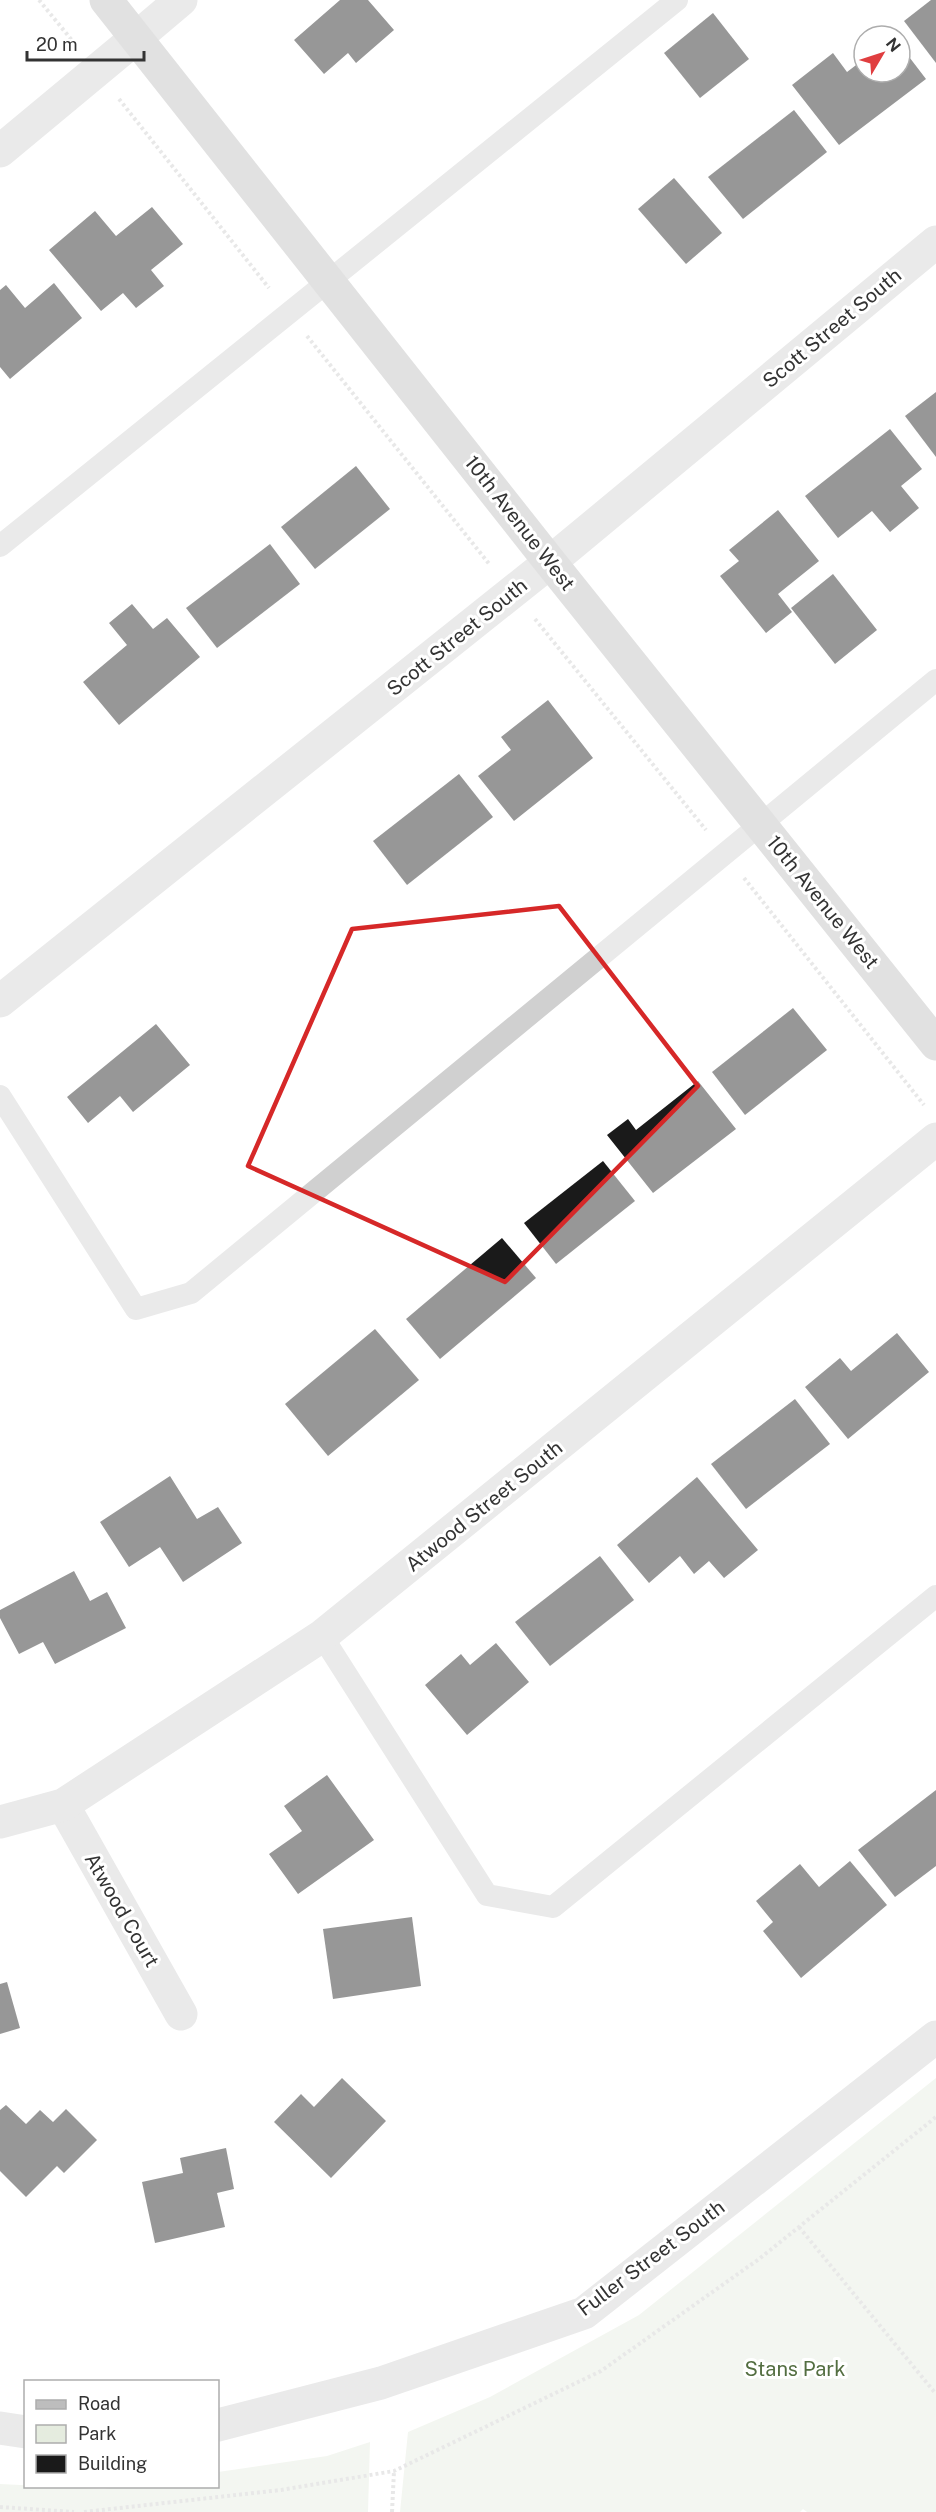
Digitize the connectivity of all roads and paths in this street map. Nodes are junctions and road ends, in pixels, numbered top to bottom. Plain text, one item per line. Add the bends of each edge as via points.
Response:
1 (39, 0) edge
2 (106, 0) edge
3 (181, 0) edge
4 (676, 0) edge
5 (136, 38) junction
6 (96, 71) junction
7 (0, 151) edge
8 (936, 242) edge
9 (328, 280) junction
10 (288, 312) junction
11 (0, 546) edge
12 (550, 562) junction
13 (513, 592) junction
14 (936, 680) edge
15 (759, 823) junction
16 (724, 852) junction
17 (0, 1001) edge
18 (936, 1044) edge
19 (0, 1096) edge
20 (932, 1125) edge
21 (936, 1596) edge
22 (322, 1636) junction
23 (63, 1805) junction
24 (0, 1822) edge
25 (181, 2014) dead end
26 (936, 2037) edge
27 (799, 2227) dead end
28 (936, 2394) edge
29 (219, 2425) edge
30 (0, 2428) edge
31 (24, 2432) edge
32 (394, 2471) dead end
33 (0, 2507) edge
34 (74, 2512) edge
35 (392, 2512) edge

1 - 6 path
2 - 5 main road, 10th Avenue West
3 - 5 street
4 - 9 lane
5 - 6 street
5 - 9 main road, 10th Avenue West
6 - 7 street
6 - 10 path
8 - 12 street, Scott Street South
9 - 10 lane
9 - 12 main road, 10th Avenue West
10 - 11 lane
10 - 13 path
12 - 13 street, Scott Street South
12 - 15 main road, 10th Avenue West
13 - 16 path
13 - 17 street, Scott Street South
14 - 15 lane
15 - 16 lane
15 - 18 main road, 10th Avenue West
16 - 19 lane via 191,1293 136,1309
16 - 20 path
20 - 22 street, Atwood Street South
21 - 22 lane via 553,1907 487,1895
22 - 23 street, Atwood Street South
23 - 24 street, Atwood Street South
23 - 25 street, Atwood Court
26 - 29 street, Fuller Street South via 584,2313 381,2383
27 - 28 path
30 - 31 street
32 - 35 path
33 - 34 path

